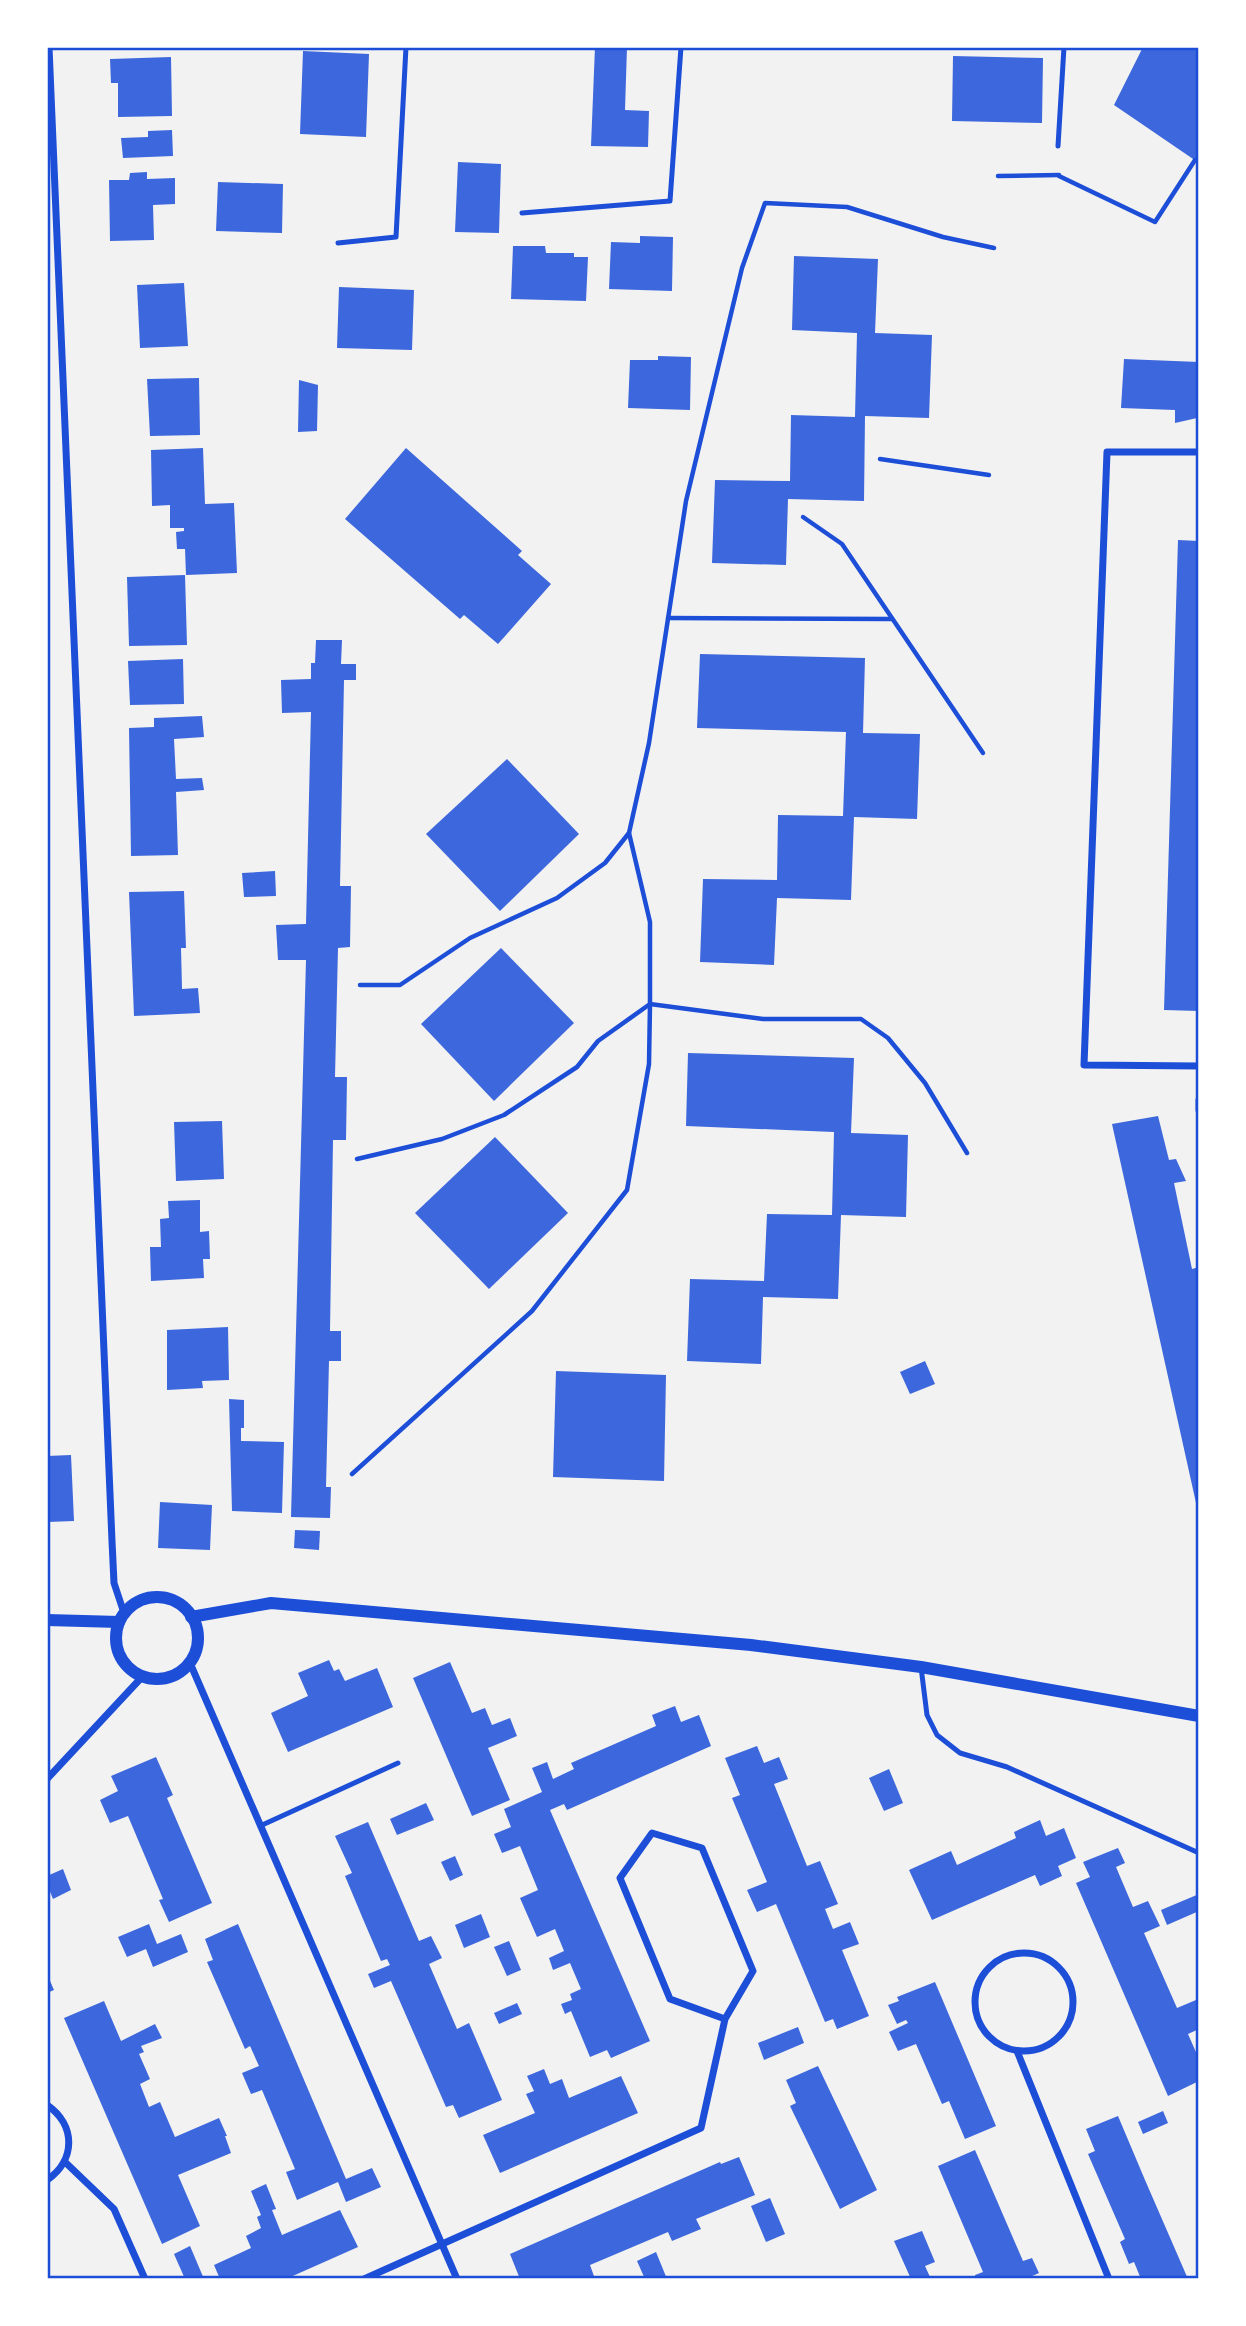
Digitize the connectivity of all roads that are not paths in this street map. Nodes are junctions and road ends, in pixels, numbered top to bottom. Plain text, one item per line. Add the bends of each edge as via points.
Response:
1 (49, 47) edge
2 (406, 47) edge
3 (681, 47) edge
4 (1064, 47) edge
5 (1058, 146) road end
6 (522, 213) dead end
7 (338, 243) dead end
8 (1199, 452) edge
9 (1199, 1066) edge
10 (121, 1617) junction
11 (191, 1617) junction
12 (47, 1619) edge
13 (190, 1662) junction
14 (921, 1667) junction
15 (142, 1677) junction
16 (1199, 1716) edge
17 (398, 1763) dead end
18 (47, 1779) edge
19 (260, 1826) junction
20 (1199, 1853) edge
21 (725, 2019) junction
22 (1017, 2051) junction
23 (47, 2105) edge
24 (65, 2162) junction
25 (47, 2180) edge
26 (442, 2245) junction
27 (145, 2279) edge
28 (364, 2279) edge
29 (457, 2279) edge
30 (1108, 2279) edge

1 - 10 street via 111,1541
2 - 7 lane via 396,237
3 - 6 lane via 670,201
4 - 5 lane
8 - 9 street via 1107,452 1084,1065
10 - 11 street via 139,1601 159,1597 177,1603
10 - 12 street
10 - 15 street via 117,1648 130,1670
11 - 13 street via 198,1640
11 - 14 street via 271,1603 751,1645
13 - 15 street via 168,1678
13 - 19 street
14 - 16 street
14 - 20 lane via 927,1715 937,1735 960,1753 1007,1767
15 - 18 street
17 - 19 lane
19 - 26 street
21 - 21 street via 753,1971 702,1849 652,1833 620,1878 670,1999
21 - 26 street via 701,2128
22 - 22 street via 1049,2045 1070,2021 1073,2004 1064,1973 1037,1955 1021,1953 992,1965 976,1992 975,2008 980,2024 996,2041
22 - 30 street
23 - 24 street via 65,2123 69,2149
24 - 25 street
24 - 27 street via 114,2209
26 - 28 street
26 - 29 street

